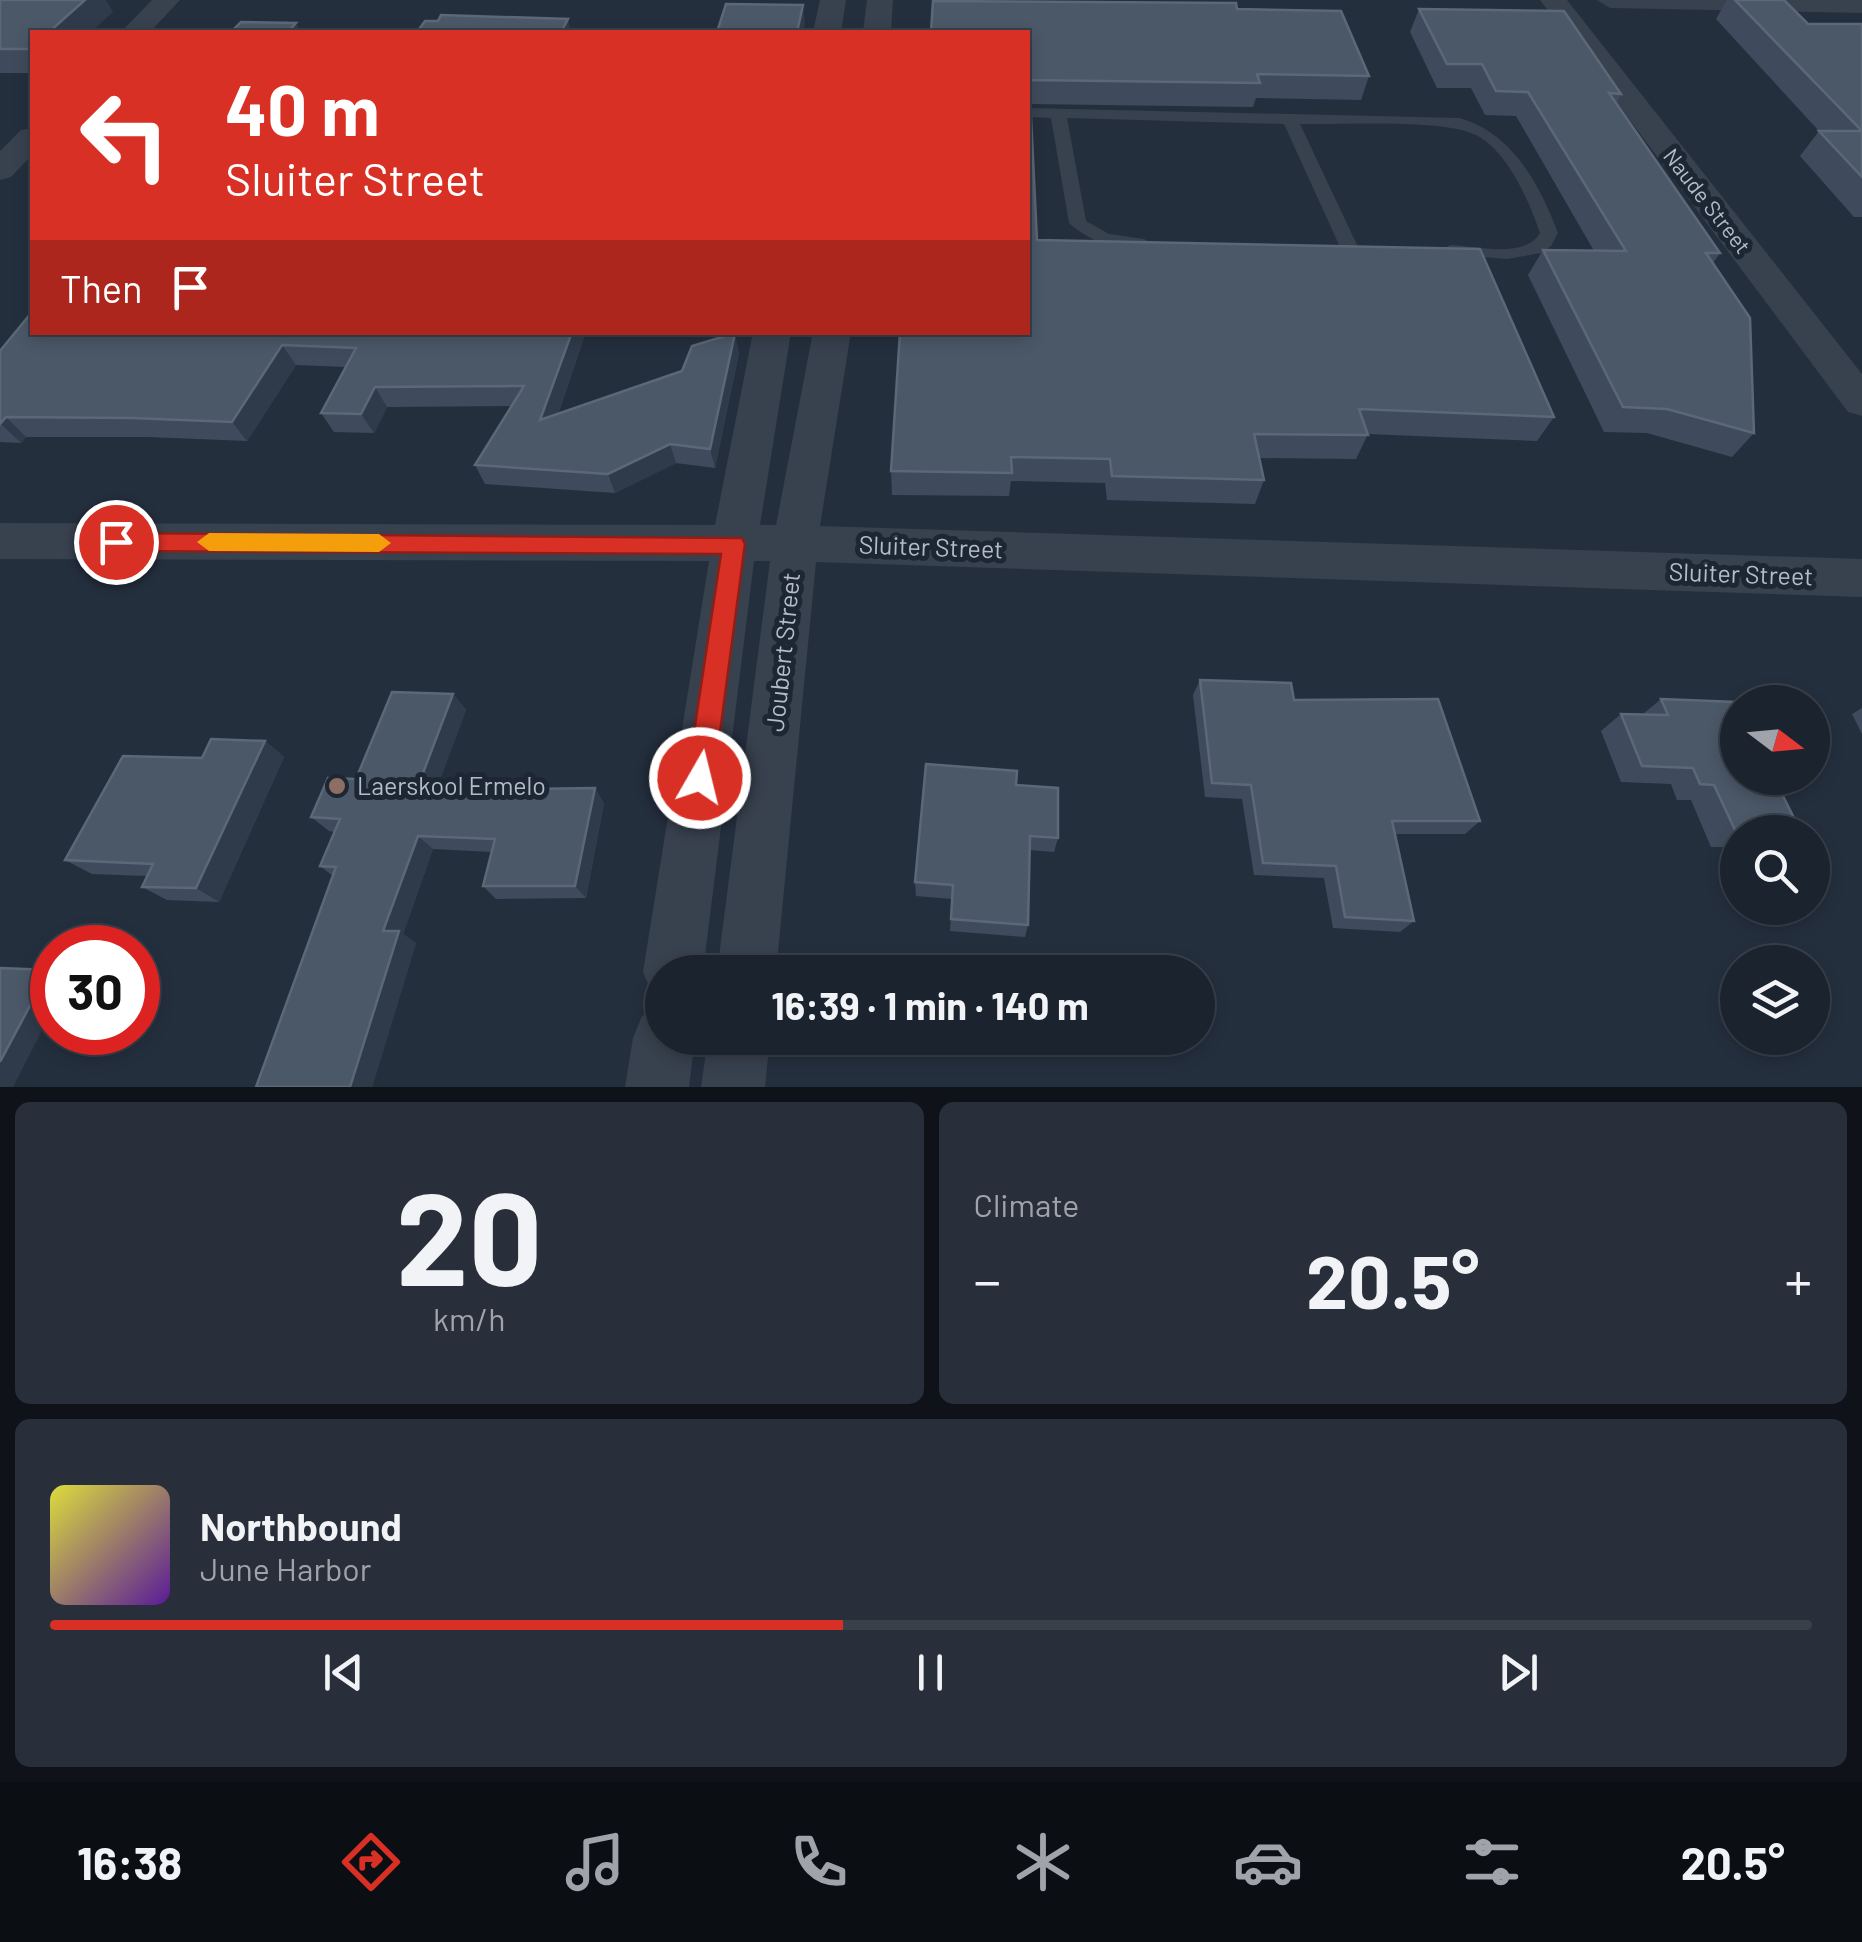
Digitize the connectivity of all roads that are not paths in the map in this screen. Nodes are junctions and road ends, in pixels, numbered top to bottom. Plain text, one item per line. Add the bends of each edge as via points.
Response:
1 (167, 0) edge
2 (833, 0) edge
3 (872, 0) edge
4 (881, 0) edge
5 (1553, 0) edge
6 (1610, 0) edge
7 (1775, 2) edge
8 (1862, 5) edge
9 (137, 30) edge
10 (827, 30) edge
11 (878, 30) edge
12 (1030, 113) edge
13 (1058, 114) junction
14 (1290, 117) junction
15 (30, 139) edge
16 (0, 170) edge
17 (1172, 245) edge
18 (1329, 246) edge
19 (1349, 246) junction
20 (1369, 247) edge
21 (1429, 250) edge
22 (771, 335) edge
23 (831, 335) edge
24 (1862, 402) edge
25 (0, 541) edge
26 (795, 542) junction
27 (734, 544) junction
28 (1862, 578) edge
29 (675, 955) edge
30 (748, 955) edge
31 (662, 1055) edge
32 (737, 1055) edge
33 (657, 1087) edge
34 (734, 1087) edge

1 - 9 street
2 - 10 street
3 - 4 street
4 - 11 street
5 - 24 street, Naude Street
6 - 7 street
7 - 8 street
12 - 13 lane
13 - 14 lane
13 - 17 lane via 1078,224 1119,243
14 - 19 lane
14 - 21 lane via 1442,120 1488,135 1540,209 1548,241 1529,253
15 - 16 street
18 - 19 lane
19 - 20 lane
22 - 27 street
23 - 26 street, Joubert Street
25 - 27 street, Sluiter Street
26 - 27 street, Sluiter Street
26 - 28 street, Sluiter Street
26 - 30 street, Joubert Street
27 - 29 street
31 - 33 street
32 - 34 street

